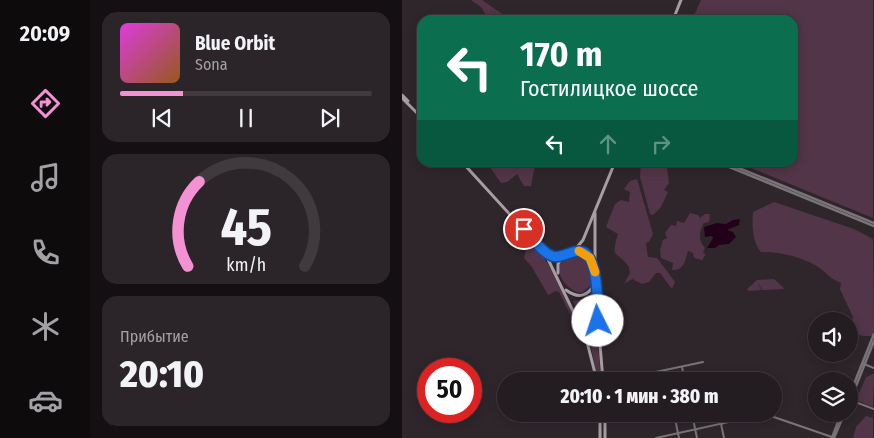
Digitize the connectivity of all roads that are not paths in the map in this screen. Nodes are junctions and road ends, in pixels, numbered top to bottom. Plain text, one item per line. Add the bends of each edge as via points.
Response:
1 (679, 0) edge
2 (674, 15) edge
3 (402, 97) edge
4 (417, 113) edge
5 (467, 167) edge
6 (613, 167) edge
7 (729, 167) edge
8 (736, 167) edge
9 (595, 212) junction
10 (874, 225) edge
11 (573, 252) junction
12 (545, 253) junction
13 (565, 255) junction
14 (594, 266) junction
15 (558, 276) junction
16 (595, 283) junction
17 (564, 287) junction
18 (874, 334) edge
19 (874, 341) edge
20 (703, 362) dead end
21 (863, 364) junction
22 (682, 367) junction
23 (874, 368) edge
24 (664, 371) joint
25 (595, 372) edge
26 (602, 372) edge
27 (659, 372) edge
28 (683, 372) edge
29 (858, 376) edge
30 (858, 378) edge
31 (858, 403) edge
32 (874, 409) edge
33 (600, 422) edge
34 (605, 422) edge
35 (676, 422) edge
36 (694, 422) edge
37 (840, 422) edge
38 (722, 424) junction
39 (696, 429) junction
40 (678, 433) junction
41 (600, 438) edge
42 (605, 438) edge
43 (656, 438) edge
44 (679, 438) edge
45 (697, 438) edge
46 (724, 438) edge
47 (833, 438) edge

1 - 2 main road
3 - 4 main road
5 - 12 main road
6 - 9 main road
7 - 10 street
8 - 10 street
9 - 11 main road via 581,245
9 - 14 main road
11 - 13 main road
11 - 14 main road via 587,254
12 - 13 main road via 556,257
12 - 15 main road
13 - 15 main road via 558,264
14 - 16 main road
15 - 17 main road
16 - 17 main road via 589,292 580,296
16 - 26 main road
17 - 25 main road via 586,338
18 - 21 street
19 - 21 street
20 - 22 street
21 - 23 street
21 - 29 street
21 - 30 street
22 - 24 street
22 - 28 street
24 - 27 street
31 - 32 street
33 - 41 main road
34 - 42 main road
35 - 40 street
36 - 39 street
37 - 47 street
38 - 39 street
38 - 46 street
38 - 47 street via 770,414
39 - 40 street
39 - 45 street
40 - 43 street
40 - 44 street

